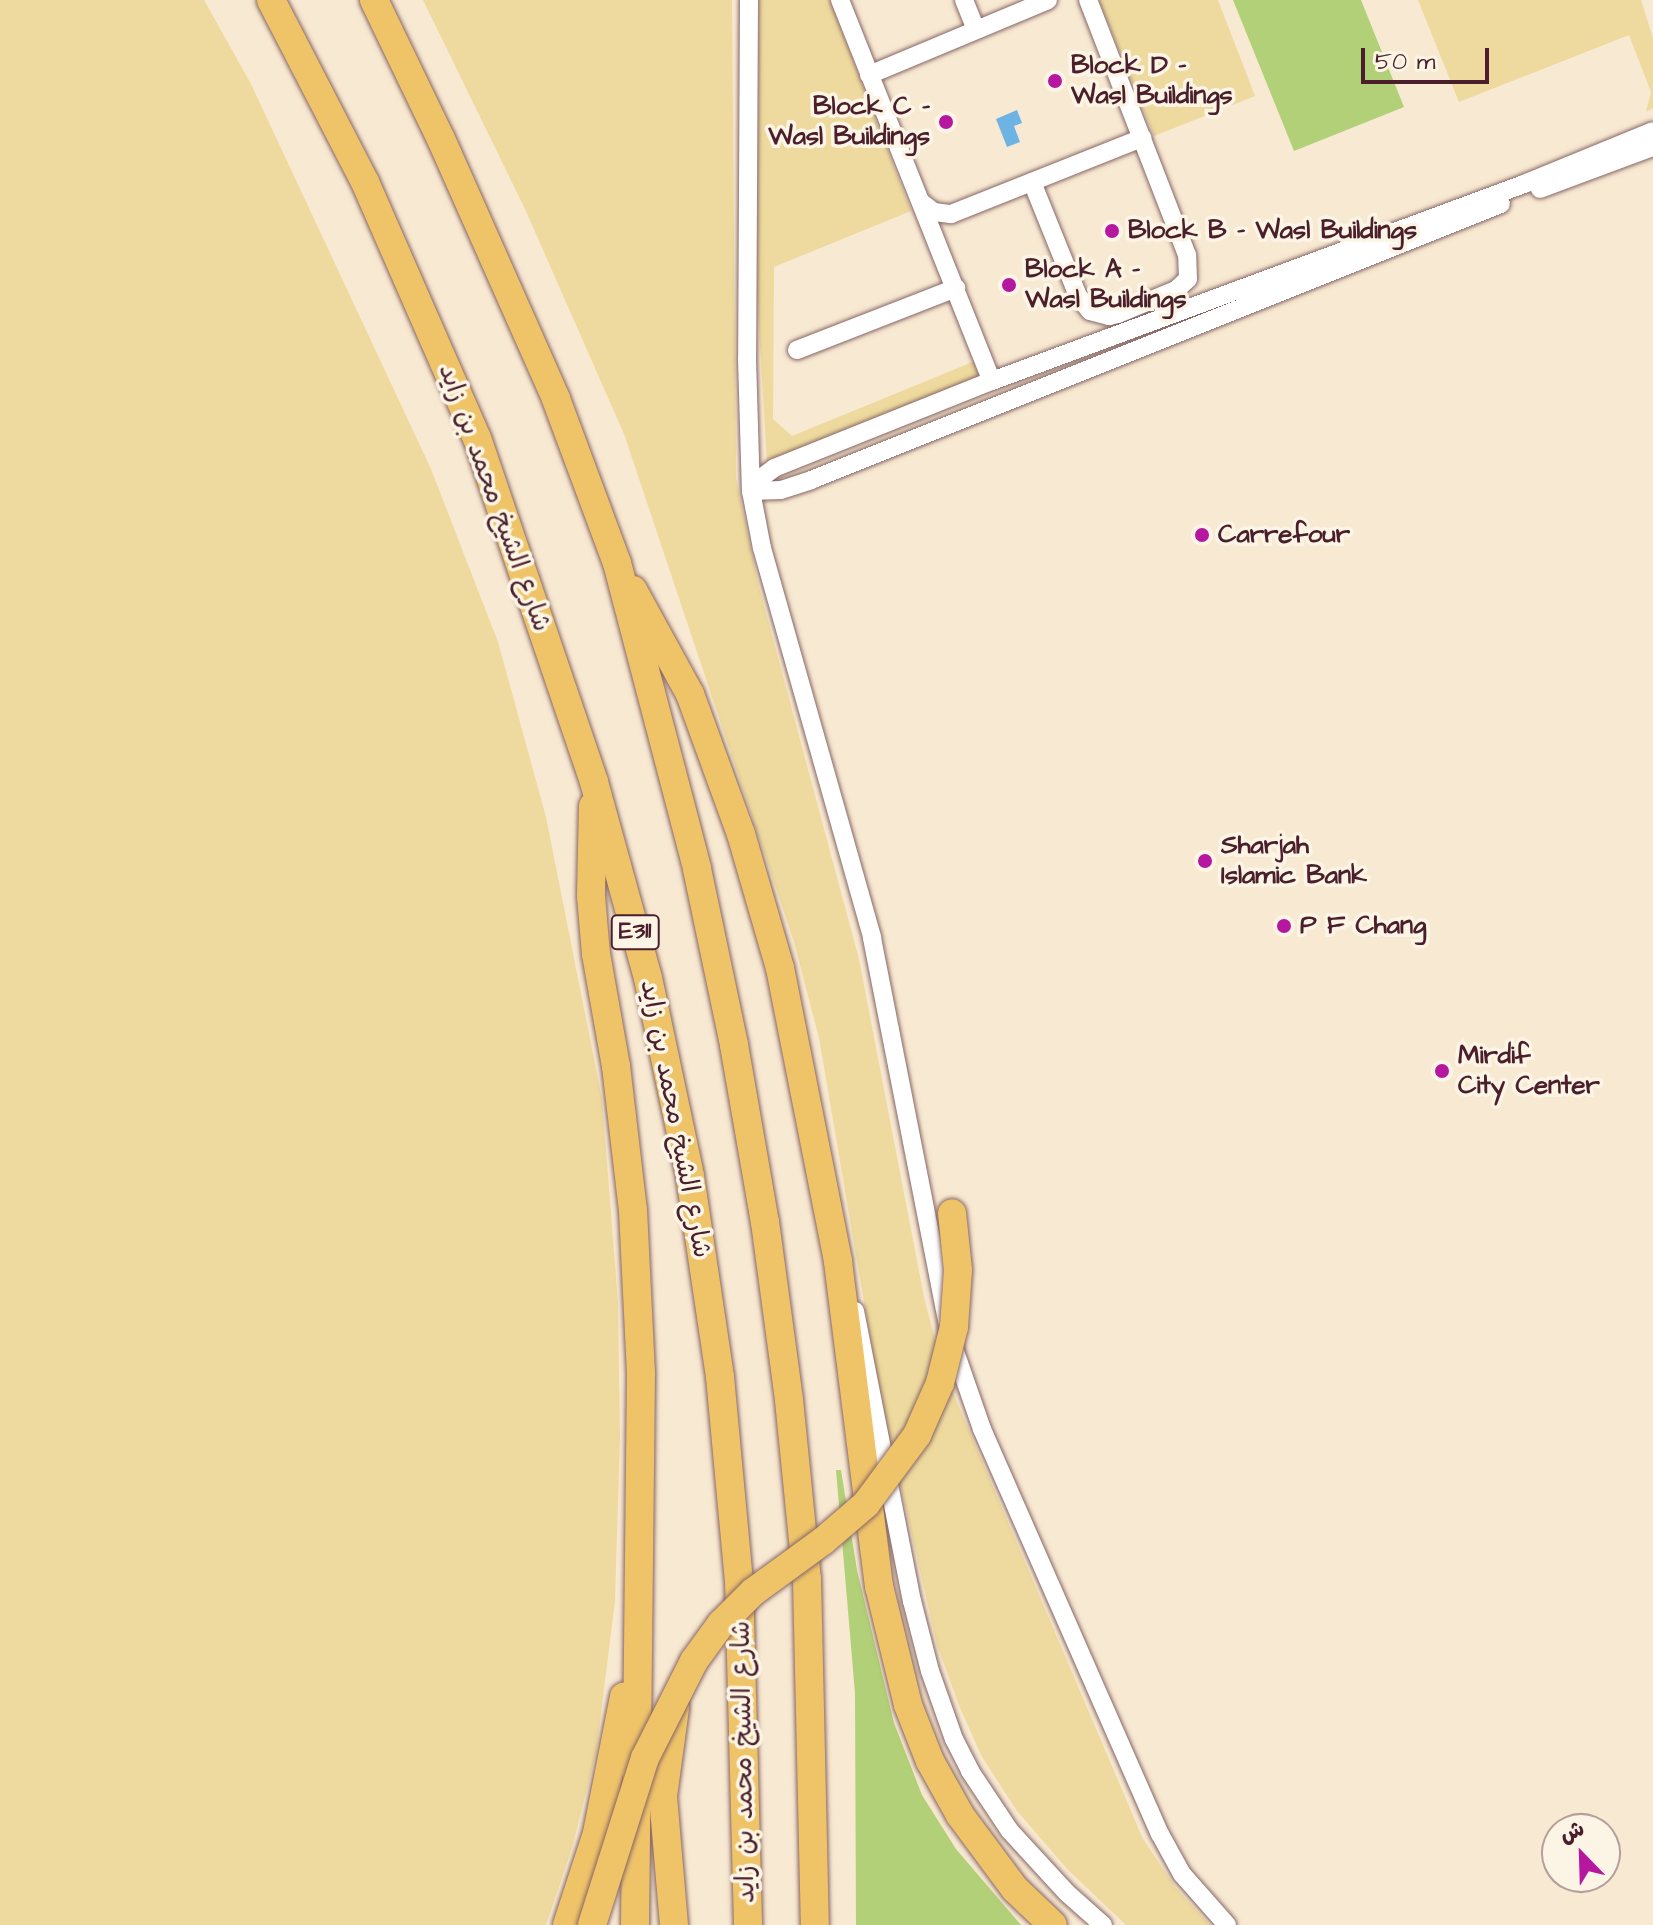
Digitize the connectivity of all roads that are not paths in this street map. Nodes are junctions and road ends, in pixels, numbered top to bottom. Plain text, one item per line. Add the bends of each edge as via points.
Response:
1 (271, 0) edge
2 (374, 0) edge
3 (749, 0) edge
4 (840, 0) edge
5 (964, 0) edge
6 (1048, 0) edge
7 (1086, 2) edge
8 (976, 30) junction
9 (869, 75) junction
10 (1653, 119) edge
11 (1653, 131) edge
12 (1142, 138) junction
13 (1653, 147) edge
14 (1616, 154) junction
15 (1653, 156) edge
16 (1032, 182) junction
17 (921, 202) junction
18 (1329, 254) junction
19 (956, 288) junction
20 (1229, 315) junction
21 (1120, 334) junction
22 (797, 350) dead end
23 (992, 381) junction
24 (978, 413) junction
25 (751, 488) junction
26 (617, 563) junction
27 (594, 782) junction
28 (952, 1213) dead end
29 (838, 1262) junction
30 (640, 1598) junction
31 (683, 1681) junction
32 (567, 1925) edge
33 (592, 1925) edge
34 (635, 1925) edge
35 (674, 1925) edge
36 (748, 1925) edge
37 (815, 1925) edge
38 (1053, 1925) edge
39 (1103, 1925) edge
40 (1227, 1925) edge

1 - 27 highway, شارع الشيخ محمد بن زايد / E311 via 365,182 477,438
2 - 26 highway via 556,399
3 - 25 street
4 - 9 street
5 - 8 street
6 - 8 street
7 - 12 street
8 - 9 street
9 - 17 street
10 - 14 street
11 - 14 street
12 - 16 street
12 - 16 street via 1190,270 1176,290 1118,314 1099,315 1082,304
13 - 14 street
14 - 15 street
14 - 18 street
14 - 20 street
16 - 17 street via 951,214 934,212
17 - 19 street
18 - 20 street via 1297,274 1238,297
18 - 21 street
19 - 22 street
19 - 23 street
20 - 24 street
21 - 23 street
21 - 24 street via 1097,353 990,395
23 - 25 street via 774,468
24 - 25 street via 781,490
25 - 40 street via 762,548 872,938 940,1294 965,1385 1165,1844 1196,1893
26 - 29 highway via 690,694 741,834 780,968
26 - 37 highway via 697,869 765,1222 807,1579
27 - 30 highway via 591,896 596,954 633,1210 641,1373
27 - 36 highway, شارع الشيخ محمد بن زايد / E311 via 661,1039 690,1176 720,1377 739,1580
28 - 31 highway, bridge via 958,1270 954,1327 940,1383 917,1435 885,1483 856,1514 736,1608
29 - 38 highway via 879,1586 908,1705 930,1761 960,1815 1015,1889
29 - 39 street via 859,1324 900,1549 940,1705 970,1771 1010,1831
30 - 32 highway via 597,1833
30 - 34 highway
31 - 33 highway, bridge via 645,1758
31 - 35 highway, bridge via 669,1738 663,1796

